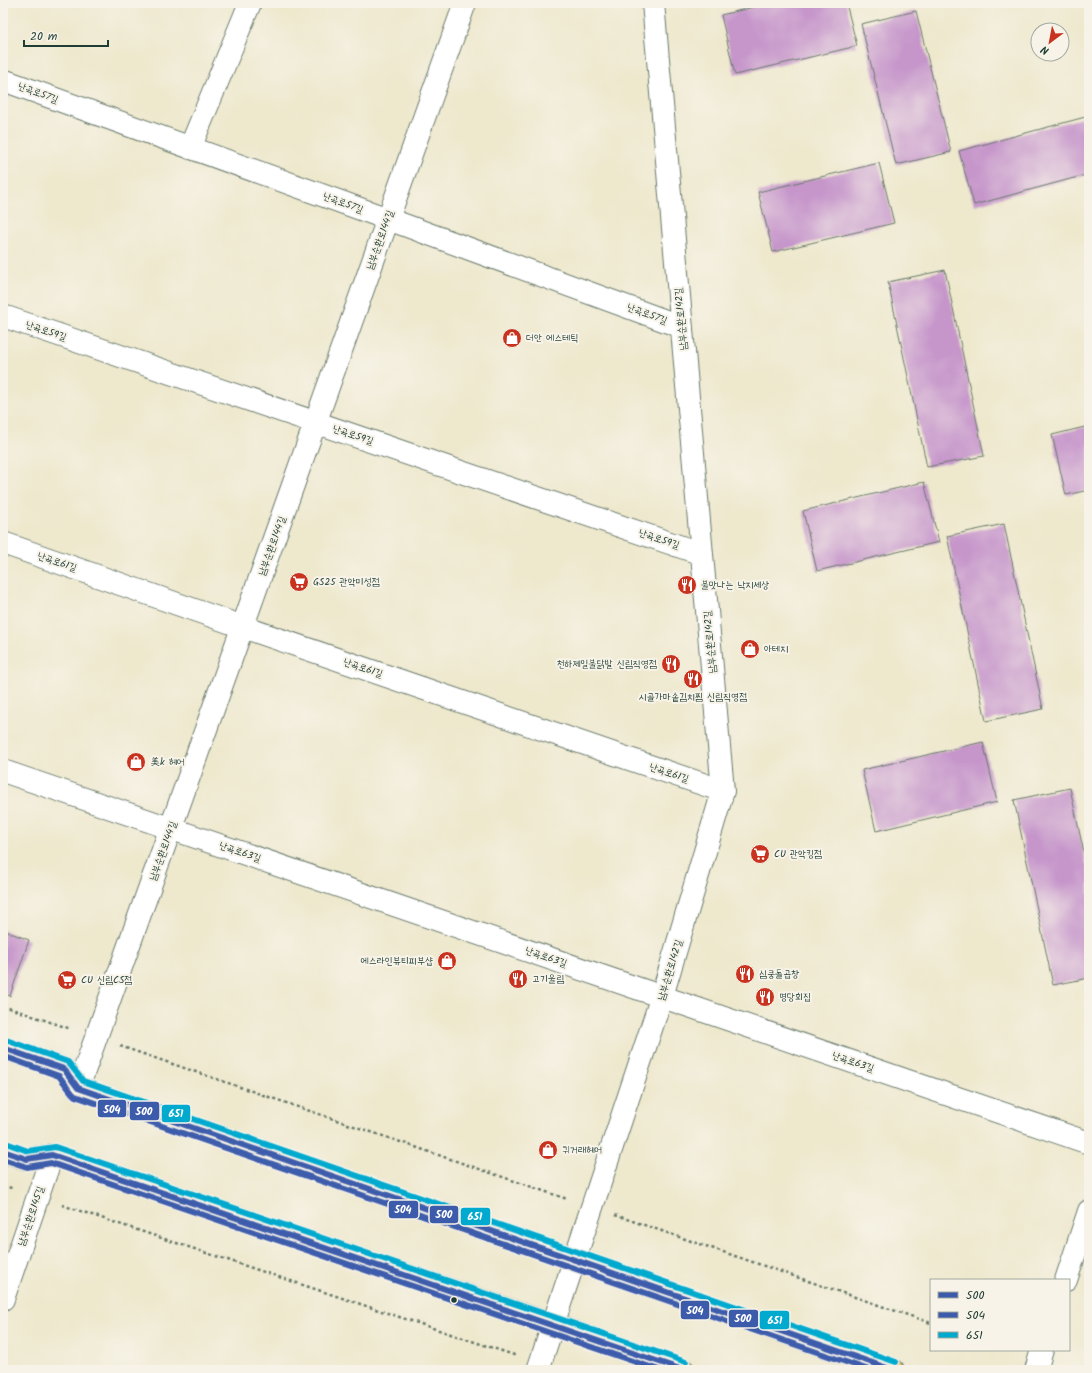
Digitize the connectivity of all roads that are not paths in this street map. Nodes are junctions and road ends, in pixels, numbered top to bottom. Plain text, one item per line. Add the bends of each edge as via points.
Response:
1 (250, 3) edge
2 (465, 3) edge
3 (653, 3) edge
4 (3, 80) edge
5 (190, 148) junction
6 (388, 219) junction
7 (3, 316) edge
8 (682, 327) junction
9 (316, 422) junction
10 (3, 543) edge
11 (702, 554) junction
12 (243, 627) junction
13 (3, 770) edge
14 (723, 792) junction
15 (171, 828) junction
16 (662, 996) junction
17 (3, 1048) edge
18 (78, 1088) junction
19 (1089, 1143) edge
20 (3, 1151) edge
21 (52, 1155) junction
22 (1089, 1211) edge
23 (576, 1261) junction
24 (1066, 1279) edge
25 (3, 1299) edge
26 (554, 1325) junction
27 (1042, 1351) edge
28 (539, 1367) edge
29 (682, 1370) edge
30 (893, 1370) edge
31 (1036, 1370) edge

1 - 5 street
2 - 6 street, 남부순환로144길
3 - 8 street, 남부순환로142길
4 - 5 street, 난곡로57길
5 - 6 street, 난곡로57길
6 - 8 street, 난곡로57길
6 - 9 street, 남부순환로144길
7 - 9 street, 난곡로59길
8 - 11 street, 남부순환로142길
9 - 11 street, 난곡로59길
9 - 12 street, 남부순환로144길
10 - 12 street, 난곡로61길
11 - 14 street, 남부순환로142길
12 - 14 street, 난곡로61길
12 - 15 street, 남부순환로144길
13 - 15 street, 난곡로63길
14 - 16 street, 남부순환로142길
15 - 16 street, 난곡로63길
15 - 18 street, 남부순환로144길
16 - 19 street, 난곡로63길
16 - 23 street, 남부순환로142길
17 - 18 main road via 64,1069
18 - 23 main road
20 - 21 main road via 27,1159
21 - 25 street, 남부순환로145길
21 - 26 main road
22 - 24 street
23 - 26 street, 남부순환로142길
23 - 30 main road
26 - 28 street, 남부순환로142길
26 - 29 main road
27 - 31 street

